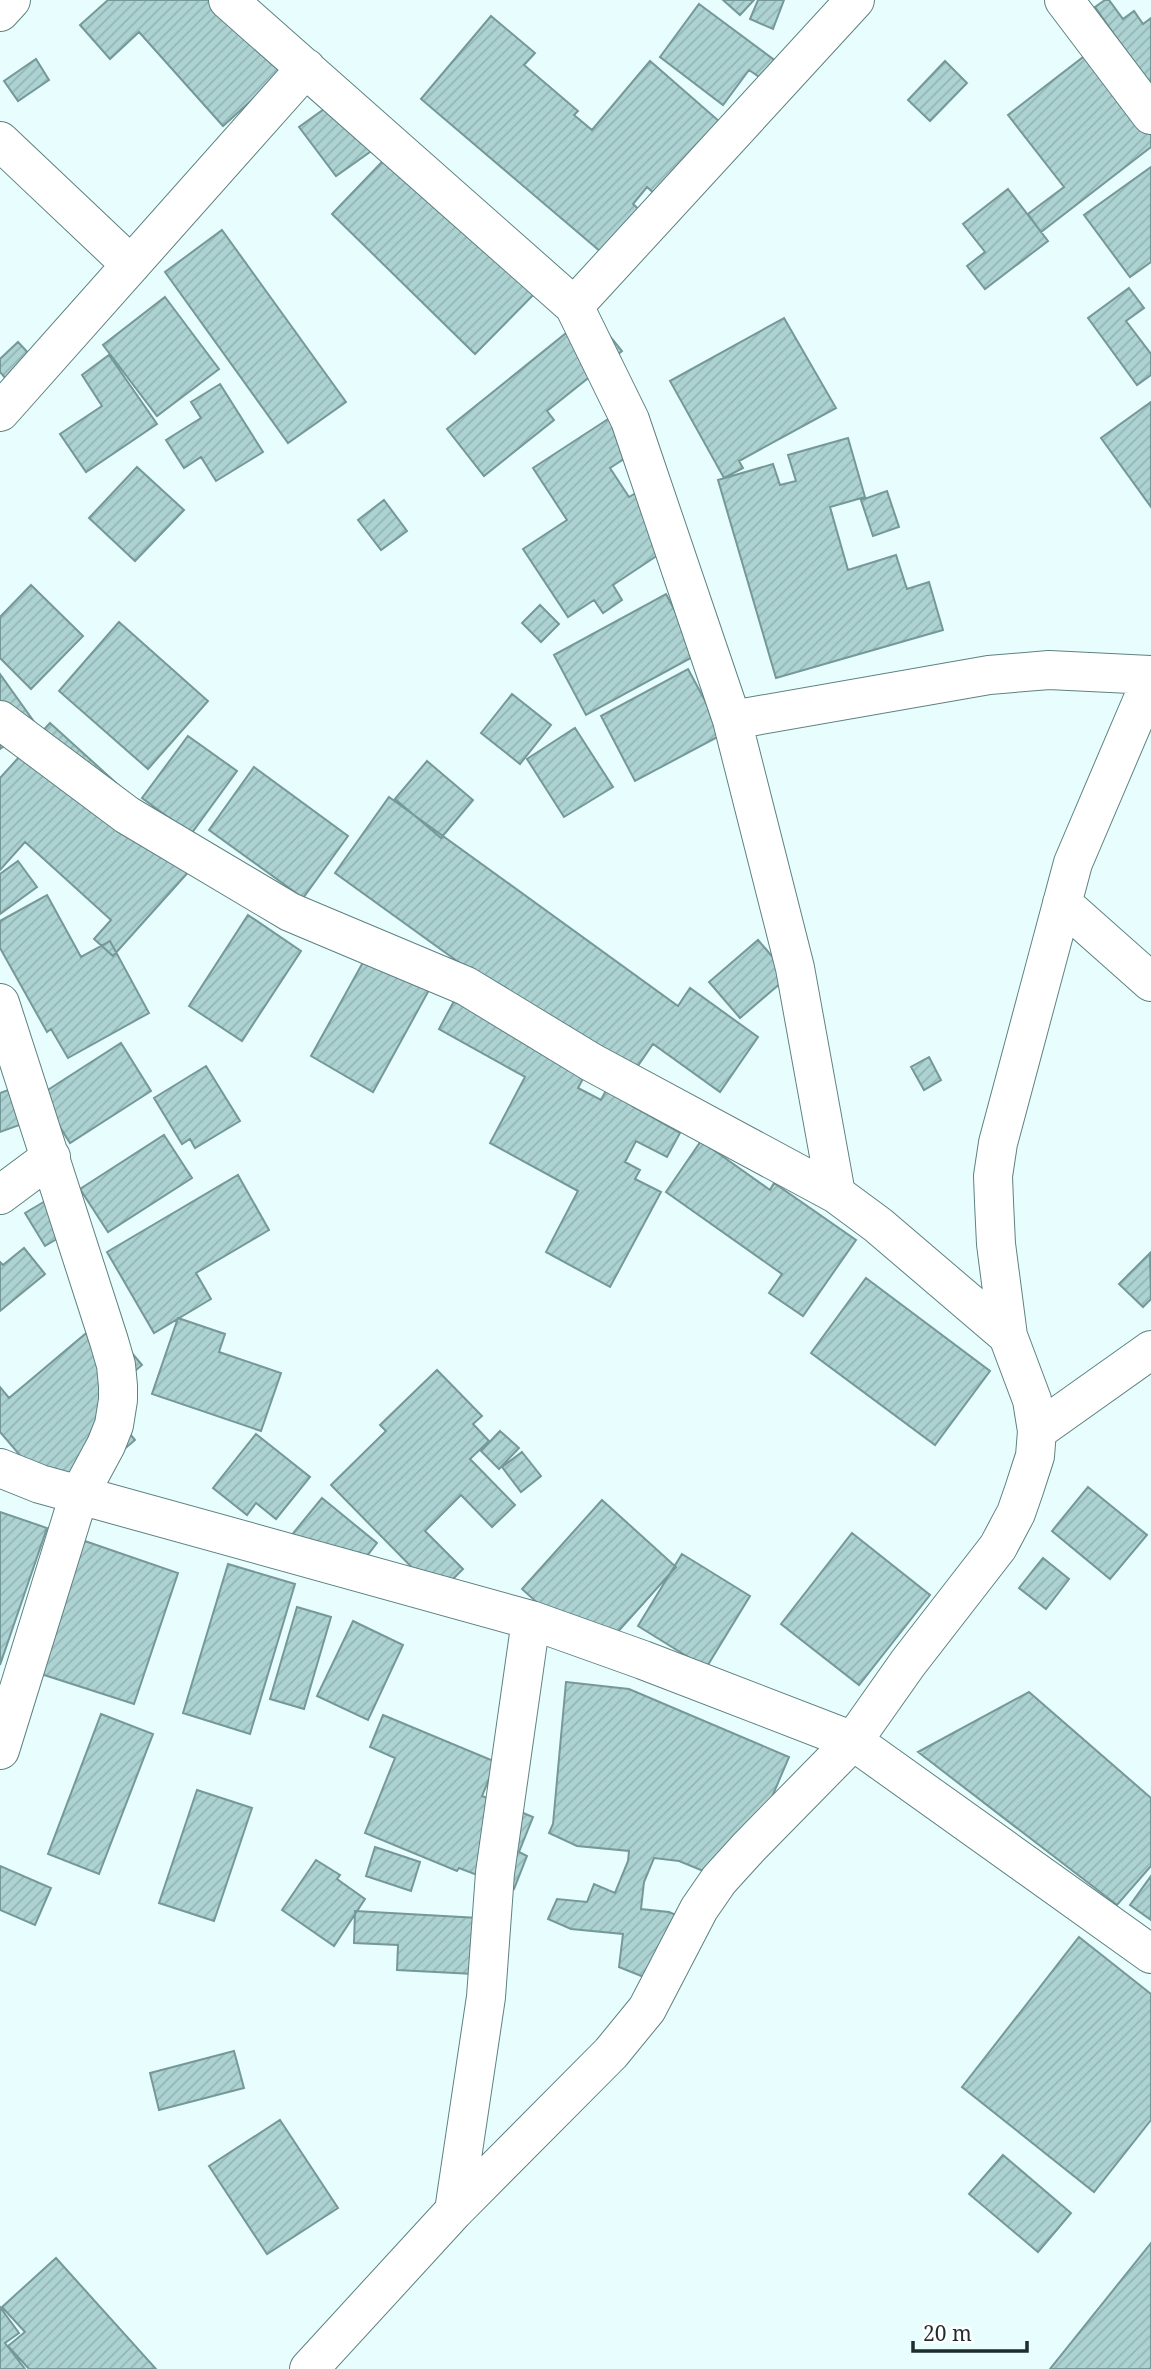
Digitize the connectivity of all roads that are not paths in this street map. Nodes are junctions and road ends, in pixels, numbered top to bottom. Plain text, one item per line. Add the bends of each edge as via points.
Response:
1 (11, 0) edge
2 (228, 0) edge
3 (855, 0) edge
4 (1064, 0) edge
5 (0, 12) edge
6 (306, 68) junction
7 (1151, 115) edge
8 (0, 141) edge
9 (131, 265) junction
10 (574, 306) junction
11 (0, 412) edge
12 (1151, 678) edge
13 (0, 720) edge
14 (732, 720) junction
15 (1062, 903) junction
16 (1151, 982) edge
17 (0, 1003) edge
18 (51, 1157) junction
19 (836, 1194) junction
20 (0, 1195) edge
21 (1008, 1336) junction
22 (1151, 1350) edge
23 (1037, 1432) junction
24 (0, 1468) edge
25 (79, 1495) junction
26 (531, 1620) junction
27 (853, 1741) junction
28 (0, 1751) edge
29 (1151, 1954) edge
30 (454, 2211) junction
31 (309, 2369) edge

1 - 5 street
2 - 6 street
3 - 10 street
4 - 7 street
6 - 9 street
6 - 10 street
8 - 9 street
9 - 11 street
10 - 14 street via 630,420
12 - 14 street via 1049,670 989,675
12 - 15 street via 1073,863
13 - 19 street via 127,815 290,912 466,986 591,1062
14 - 19 street via 795,968
15 - 16 street
15 - 21 street via 993,1176
17 - 18 street
18 - 20 street
18 - 25 street via 117,1376 114,1425
19 - 21 street
21 - 23 street via 1032,1400
22 - 23 street
23 - 27 street via 1024,1490 998,1547
24 - 25 street
25 - 26 street
25 - 28 street
26 - 27 street
26 - 30 street via 495,1873 486,1997
27 - 29 street
27 - 30 street via 719,1880 646,2009 611,2053
30 - 31 street

